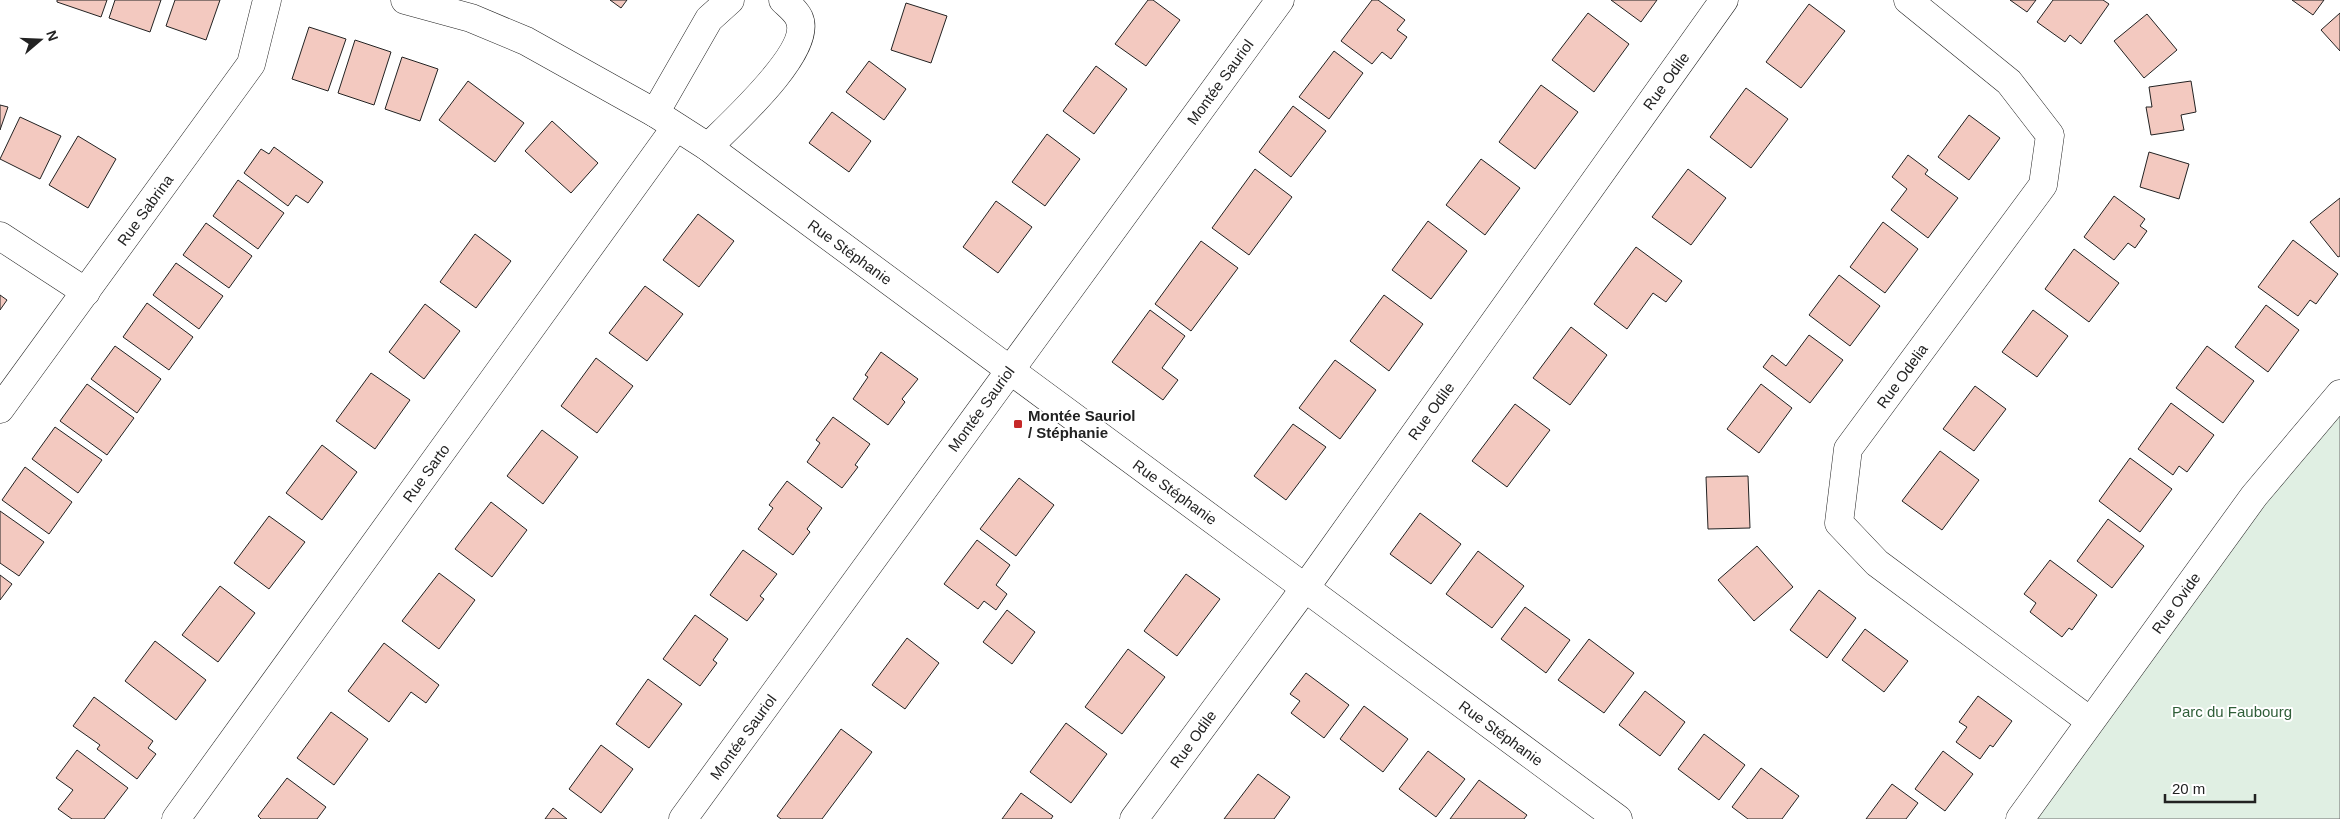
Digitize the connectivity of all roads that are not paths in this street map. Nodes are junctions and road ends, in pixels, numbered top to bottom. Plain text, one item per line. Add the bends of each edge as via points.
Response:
1 (267, 0) edge
2 (405, 0) edge
3 (730, 0) edge
4 (783, 0) edge
5 (1280, 0) edge
6 (1724, 0) edge
7 (1908, 0) edge
8 (665, 120) junction
9 (708, 147) junction
10 (0, 236) edge
11 (86, 292) junction
12 (1010, 370) junction
13 (2340, 394) edge
14 (0, 409) edge
15 (1305, 588) junction
16 (2090, 721) junction
17 (176, 819) edge
18 (683, 819) edge
19 (1134, 819) edge
20 (1618, 819) edge
21 (2020, 819) edge

1 - 11 street, Rue Sabrina via 251,64
2 - 8 street, Rue Stéphanie via 471,18 526,41
3 - 8 street via 709,19
4 - 9 street via 799,18 800,37 776,78
5 - 12 street, Montée Sauriol
6 - 15 street, Rue Odile
7 - 16 street, Rue Odelia via 2009,82 2050,135 2043,185 1848,449 1839,523 1877,563
8 - 9 street, Rue Stéphanie
8 - 17 street, Rue Sarto
9 - 12 street, Rue Stéphanie
10 - 11 street
11 - 14 street, Rue Sabrina
12 - 15 street, Rue Stéphanie
12 - 18 street, Montée Sauriol
13 - 16 street, Rue Ovide via 2254,496
15 - 19 street, Rue Odile
15 - 20 street, Rue Stéphanie
16 - 21 street, Rue Ovide

